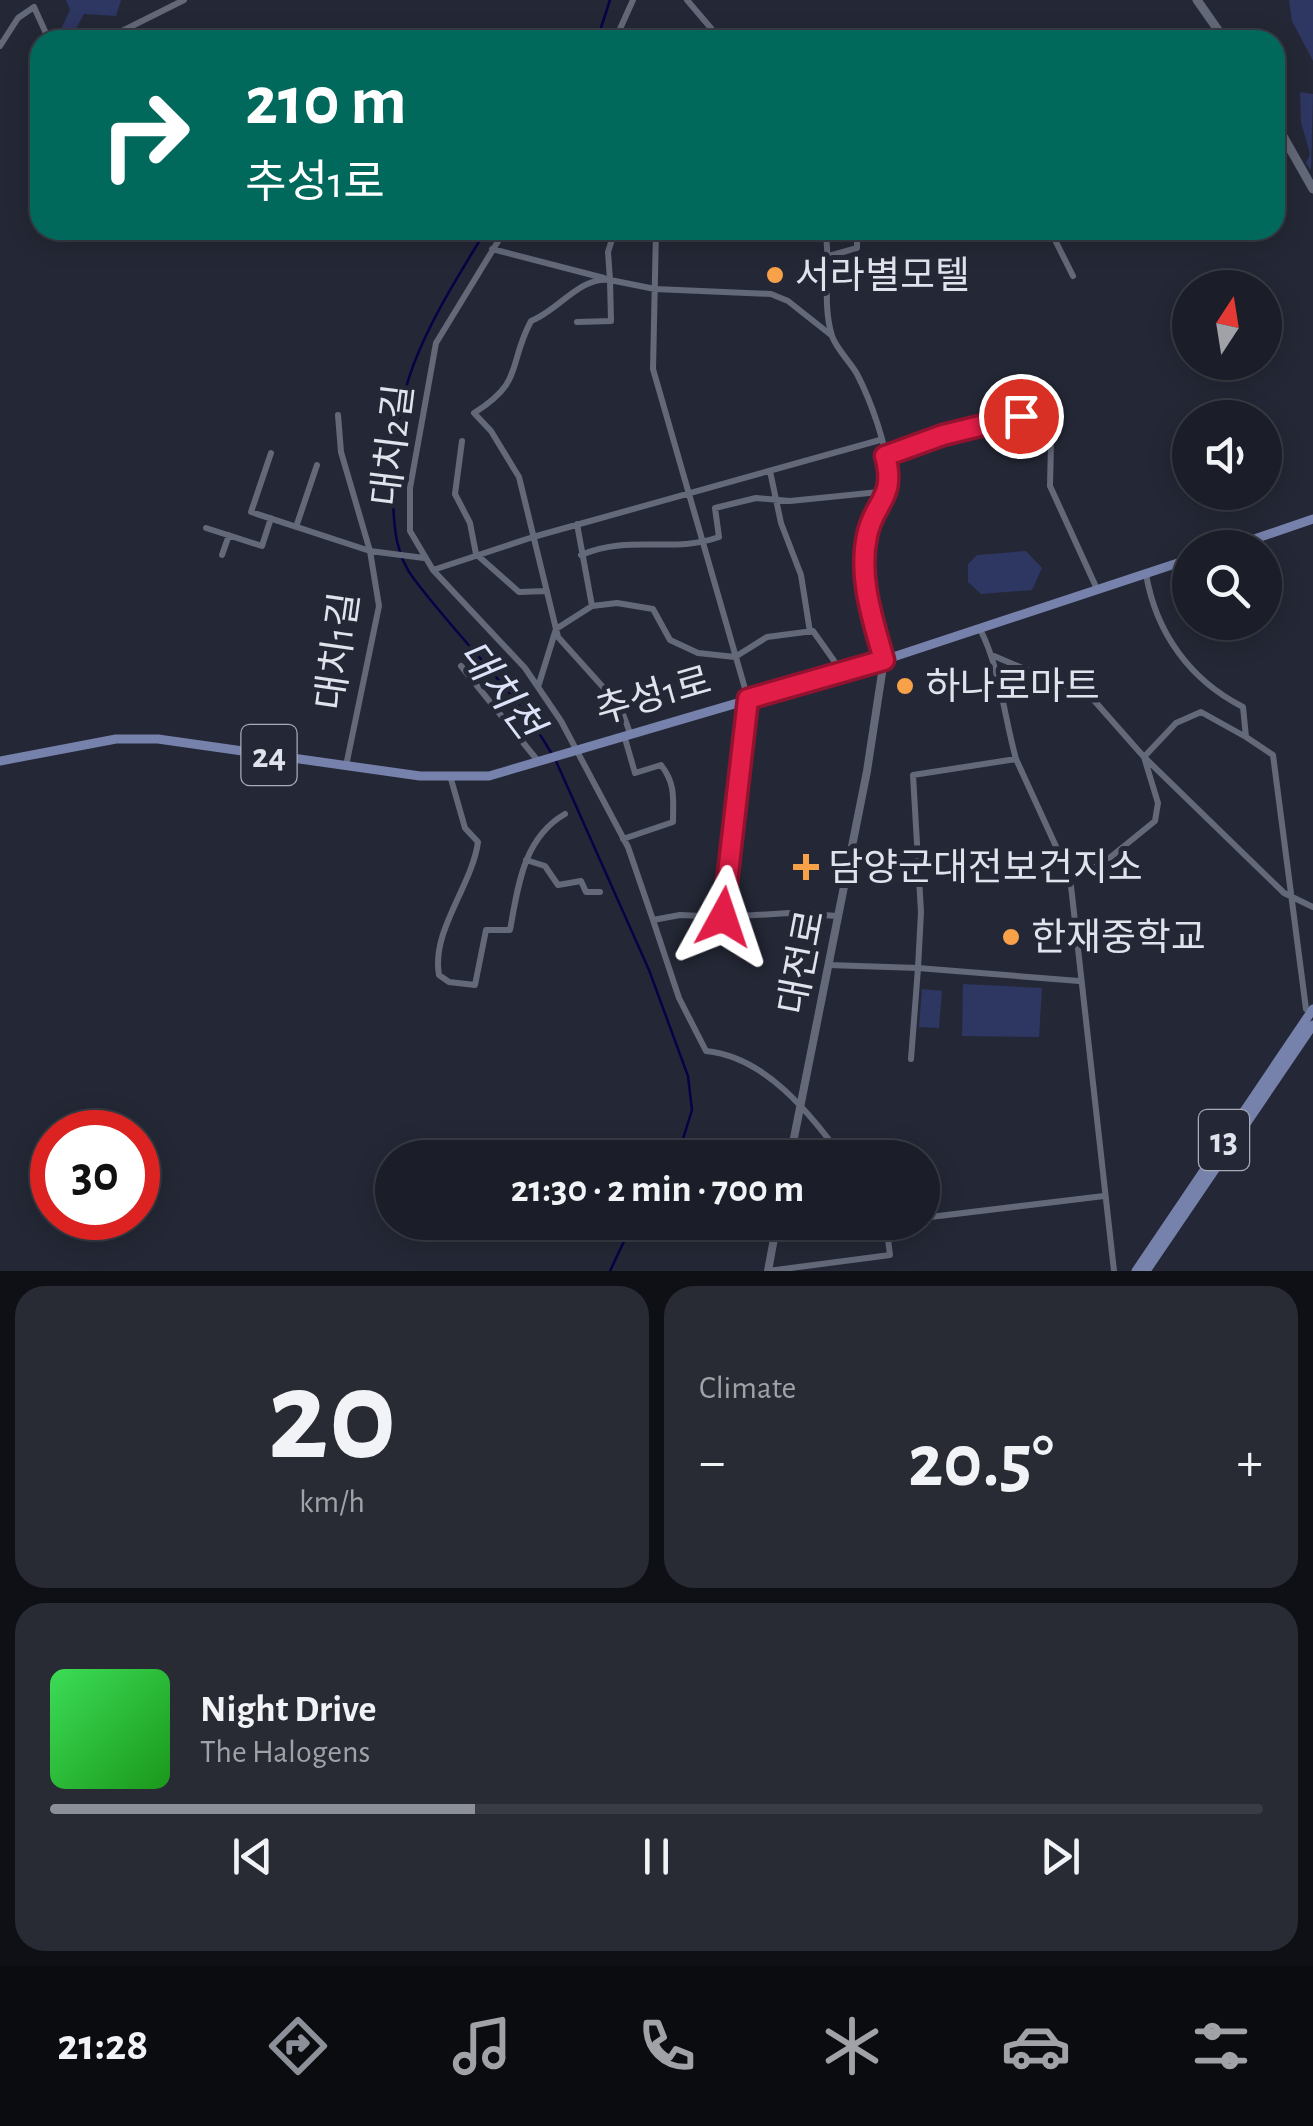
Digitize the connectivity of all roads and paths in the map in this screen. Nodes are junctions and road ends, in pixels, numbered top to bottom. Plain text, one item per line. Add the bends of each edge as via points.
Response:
1 (184, 0) edge
2 (633, 0) edge
3 (686, 0) edge
4 (1197, 0) edge
5 (44, 30) edge
6 (124, 30) edge
7 (621, 30) edge
8 (712, 30) edge
9 (1218, 30) edge
10 (0, 46) edge
11 (1285, 140) edge
12 (1313, 190) edge
13 (498, 240) edge
14 (612, 240) edge
15 (656, 240) edge
16 (827, 240) edge
17 (857, 240) edge
18 (1055, 240) edge
19 (492, 249) junction
20 (829, 256) junction
21 (1073, 276) dead end
22 (608, 279) junction
23 (655, 289) junction
24 (578, 322) dead end
25 (832, 336) junction
26 (338, 414) dead end
27 (880, 440) junction
28 (462, 442) dead end
29 (270, 453) dead end
30 (885, 456) junction
31 (318, 465) dead end
32 (770, 471) junction
33 (888, 490) junction
34 (685, 493) junction
35 (775, 498) junction
36 (271, 518) junction
37 (1313, 519) edge
38 (576, 524) junction
39 (296, 527) junction
40 (206, 528) dead end
41 (1281, 530) edge
42 (228, 535) junction
43 (533, 537) junction
44 (700, 544) junction
45 (370, 552) junction
46 (476, 554) junction
47 (222, 555) dead end
48 (581, 555) junction
49 (420, 558) junction
50 (1172, 566) edge
51 (434, 570) junction
52 (1146, 574) junction
53 (1097, 589) junction
54 (547, 591) junction
55 (592, 606) junction
56 (556, 629) junction
57 (980, 629) junction
58 (810, 632) junction
59 (994, 656) junction
60 (736, 658) junction
61 (884, 660) junction
62 (462, 666) dead end
63 (842, 672) junction
64 (538, 687) junction
65 (748, 699) junction
66 (627, 733) junction
67 (1246, 737) junction
68 (578, 748) junction
69 (1144, 757) junction
70 (538, 760) junction
71 (1016, 760) junction
72 (0, 761) edge
73 (346, 766) junction
74 (451, 780) junction
75 (564, 814) dead end
76 (623, 838) junction
77 (526, 860) junction
78 (1070, 877) junction
79 (600, 892) dead end
80 (1292, 897) junction
81 (1313, 907) edge
82 (838, 916) junction
83 (723, 917) junction
84 (653, 920) junction
85 (828, 965) junction
86 (918, 968) junction
87 (1079, 981) junction
88 (1309, 1009) edge
89 (1313, 1025) edge
90 (911, 1059) dead end
91 (800, 1108) junction
92 (794, 1140) edge
93 (828, 1140) edge
94 (1104, 1196) junction
95 (940, 1216) edge
96 (773, 1240) edge
97 (889, 1240) edge
98 (768, 1271) edge
99 (1114, 1271) edge
100 (1136, 1271) edge
101 (1146, 1271) edge

1 - 6 street
2 - 7 street
3 - 8 street
4 - 9 main road
5 - 10 street via 34,7
11 - 12 main road
13 - 19 street, 대치2길
14 - 22 street
15 - 23 street
16 - 20 street
17 - 20 street via 857,248
18 - 21 street
19 - 22 street
19 - 49 street, 대치2길 via 436,343 408,514
20 - 25 street via 824,285
22 - 23 street
22 - 24 street via 612,321
22 - 43 street via 580,288 532,321 502,396 474,413 518,477
23 - 25 street via 771,294
23 - 34 street via 652,369
25 - 27 street via 860,380
26 - 45 street via 341,452
27 - 30 street
27 - 32 street
28 - 46 street via 455,494
29 - 36 street via 250,512
30 - 33 street
30 - 53 street via 943,435 1042,414 1051,442 1050,486
31 - 39 street
32 - 34 street
32 - 35 street
33 - 35 street
33 - 61 street via 865,552 868,603
34 - 38 street
34 - 44 street
35 - 44 street via 715,508 719,537
35 - 58 street via 801,575
36 - 39 street, 대치1길
36 - 42 street via 262,546
37 - 41 main road
38 - 43 street
38 - 48 street
39 - 45 street, 대치1길
40 - 42 street
42 - 47 street
43 - 46 street
43 - 54 street
44 - 48 street via 607,544
44 - 60 street
45 - 49 street
45 - 73 street, 대치1길 via 379,606
46 - 51 street
46 - 54 street via 519,592
48 - 55 street
49 - 51 street, 대치2길
50 - 52 main road, 추성1로 / 24
51 - 64 street, 대치2길
52 - 53 main road, 추성1로 / 24
52 - 67 street via 1160,625 1211,691 1243,707
53 - 57 main road, 추성1로 / 24
54 - 56 street
55 - 56 street
55 - 60 street via 653,609 663,631 682,647
56 - 64 street
56 - 66 street via 574,660 620,706
57 - 59 street
57 - 61 main road, 추성1로 / 24
58 - 60 street via 767,638
58 - 63 street
59 - 69 street via 1090,696
59 - 71 street
60 - 65 street
61 - 63 main road, 추성1로 / 24
61 - 82 street, 대전로
62 - 70 street
63 - 65 main road, 추성1로 / 24
64 - 68 street, 대치2길
65 - 66 main road, 추성1로 / 24
65 - 83 street
66 - 68 main road, 추성1로 / 24
66 - 76 street via 635,773 662,765 671,778 674,822
67 - 69 street via 1195,712
67 - 80 street via 1273,755
68 - 70 main road, 추성1로 / 24
68 - 76 street, 대치2길
69 - 78 street via 1158,803 1155,822 1102,864
69 - 80 street
70 - 74 main road, 추성1로 / 24
71 - 78 street
71 - 86 street via 912,775
72 - 73 main road, 추성1로 / 24 via 158,739
73 - 74 main road, 추성1로 / 24
74 - 77 street via 465,828 478,842 474,871 452,904 436,960 439,975 449,982 475,985 486,930 510,930
75 - 77 street
76 - 84 street, 대치2길
77 - 79 street via 544,866 558,885 580,881 586,892
78 - 87 street
80 - 81 street
80 - 88 street
82 - 83 street
82 - 85 street, 대전로
83 - 84 street
84 - 91 street, 대치2길 via 679,998 706,1051 748,1062
85 - 86 street
85 - 91 street, 대전로
86 - 87 street
86 - 90 street
87 - 94 street
88 - 100 main road, 13
89 - 101 main road, 13
91 - 92 street, 대전로
91 - 93 street
94 - 95 street
94 - 99 street
96 - 98 street
97 - 98 street via 890,1254

